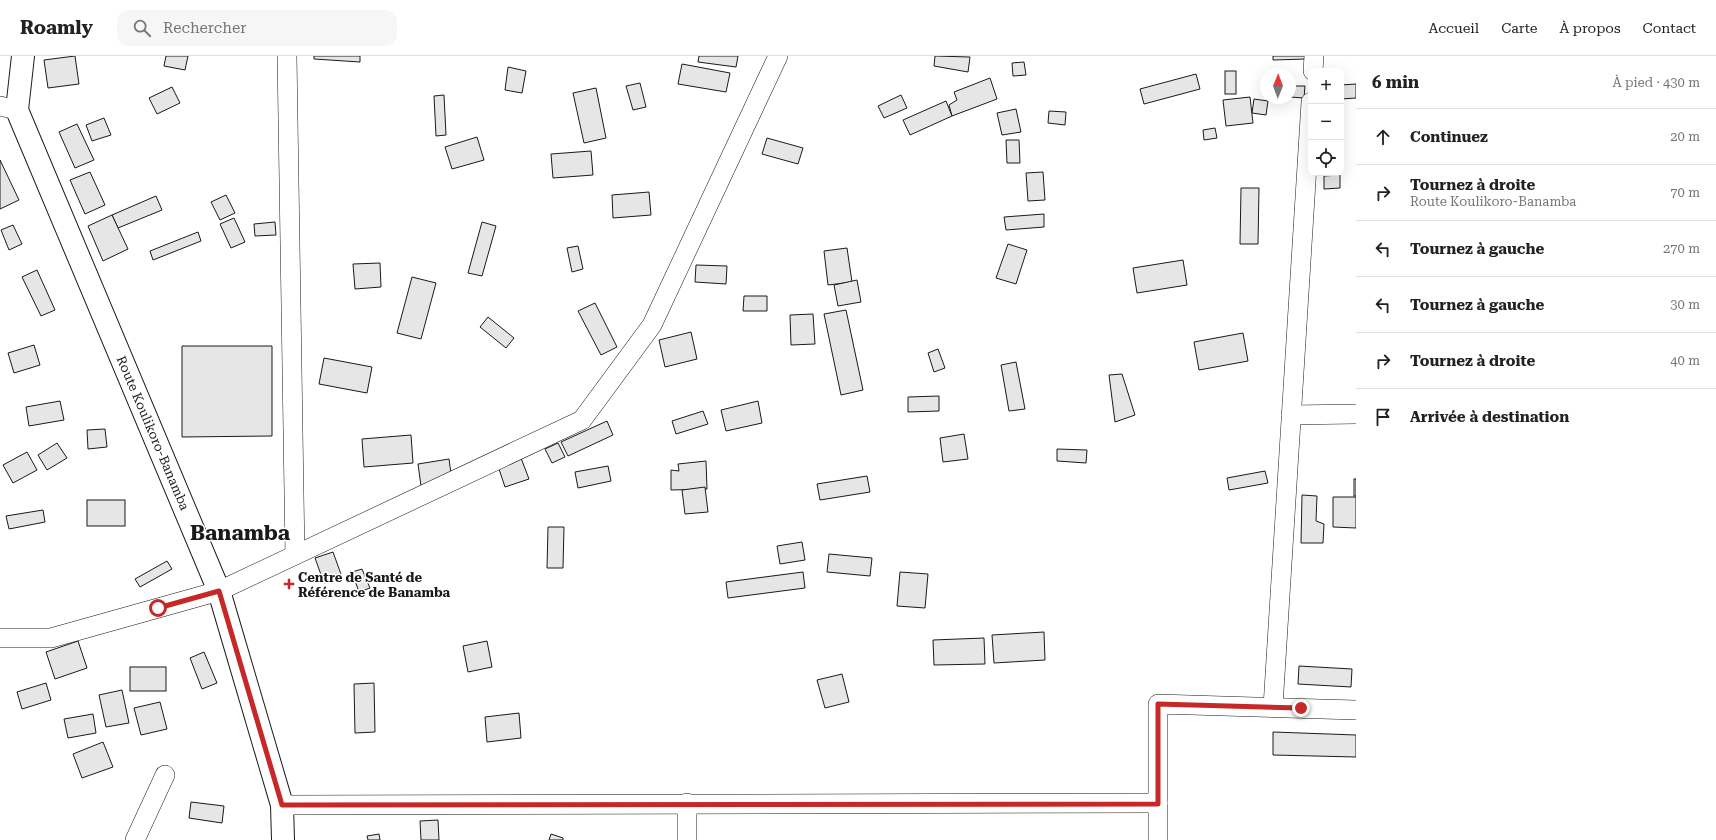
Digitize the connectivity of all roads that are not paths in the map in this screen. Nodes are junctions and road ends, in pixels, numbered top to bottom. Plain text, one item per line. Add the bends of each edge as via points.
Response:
1 (23, 56) edge
2 (287, 56) edge
3 (778, 56) edge
4 (1314, 56) edge
5 (1313, 68) edge
6 (1311, 104) edge
7 (8, 108) edge
8 (1356, 414) edge
9 (1291, 415) junction
10 (295, 555) junction
11 (219, 591) junction
12 (0, 638) edge
13 (1273, 707) junction
14 (1356, 710) edge
15 (165, 775) dead end
16 (687, 803) junction
17 (1158, 804) junction
18 (282, 805) junction
19 (135, 840) edge
20 (283, 840) edge
21 (688, 840) edge
22 (1158, 840) edge

1 - 7 street, Route Koulikoro-Banamba
2 - 10 street
3 - 10 street via 652,325 582,420
4 - 5 street
6 - 9 street
7 - 11 street, Route Koulikoro-Banamba
8 - 9 street
9 - 13 street
10 - 11 street
11 - 12 street via 51,638
11 - 18 street, Route Koulikoro-Banamba
13 - 14 street
13 - 17 street via 1158,704
15 - 19 street
16 - 17 street
16 - 18 street
16 - 21 street
17 - 22 street
18 - 20 street, Route Koulikoro-Banamba

